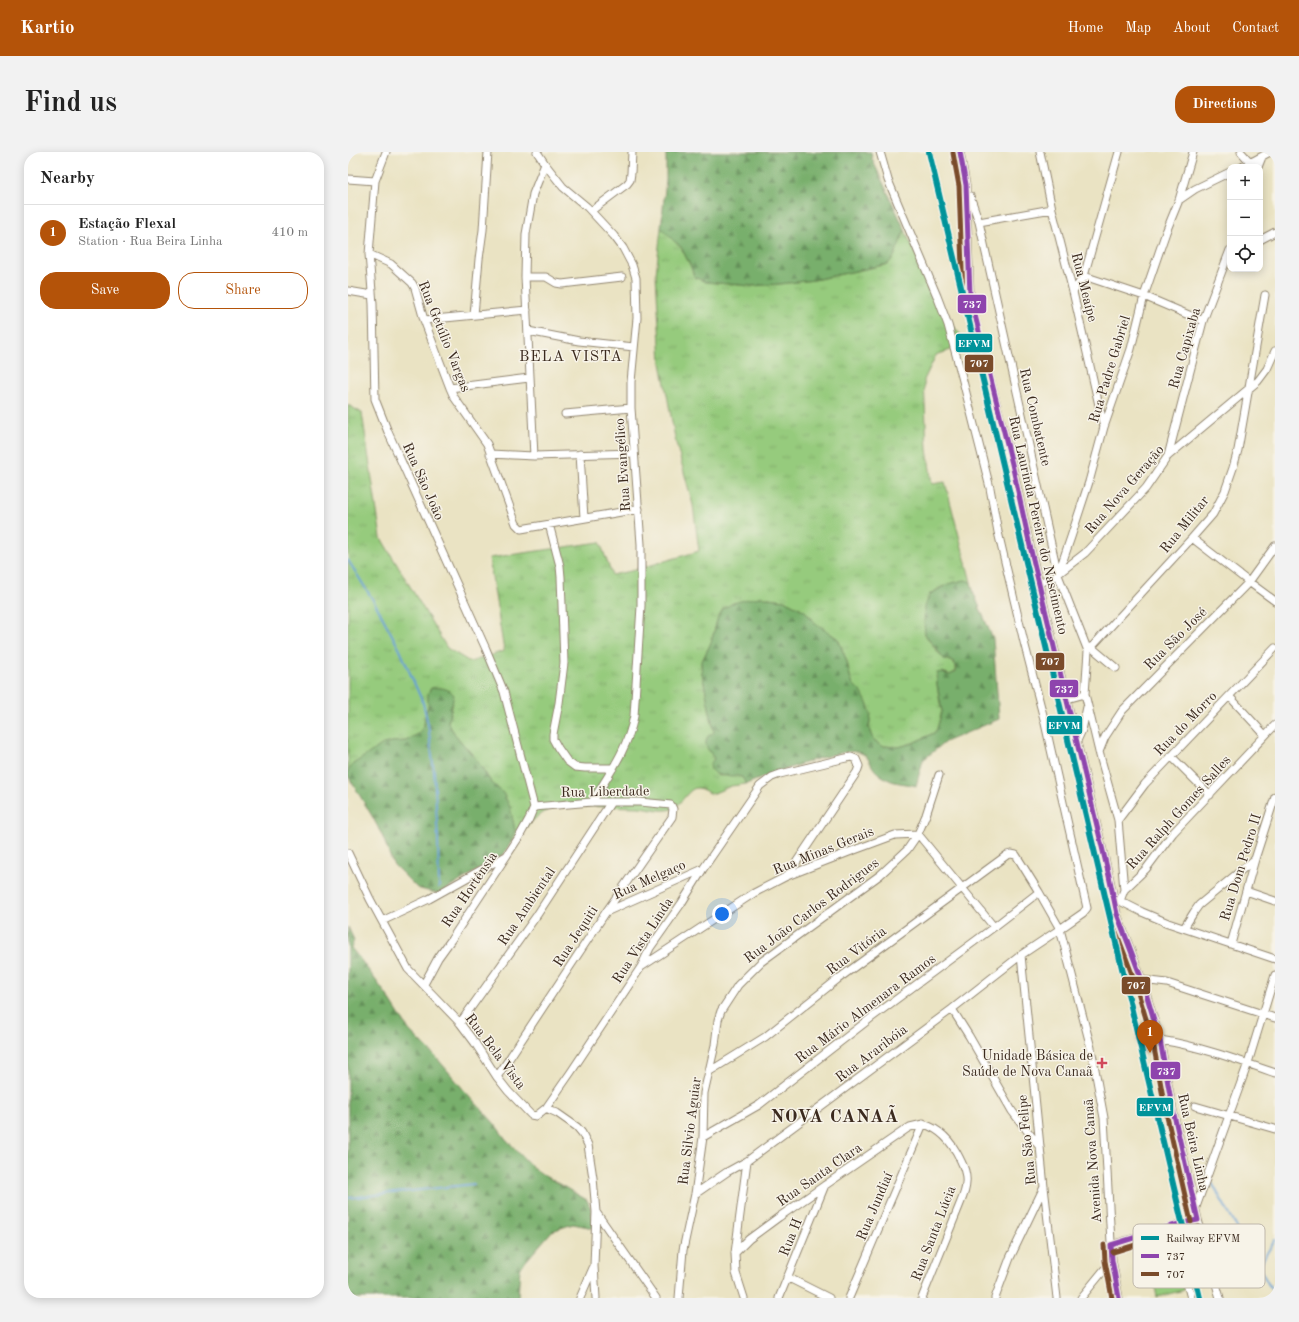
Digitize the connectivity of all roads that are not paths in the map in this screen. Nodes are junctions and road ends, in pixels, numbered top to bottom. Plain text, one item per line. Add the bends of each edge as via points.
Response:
1 (386, 152) edge
2 (488, 152) edge
3 (537, 152) edge
4 (547, 152) edge
5 (632, 152) edge
6 (880, 152) edge
7 (960, 152) edge
8 (1041, 152) edge
9 (1119, 152) edge
10 (1193, 152) edge
11 (1241, 152) edge
12 (1270, 152) edge
13 (1262, 157) junction
14 (543, 162) junction
15 (1251, 163) joint
16 (1259, 164) edge
17 (1227, 173) edge
18 (348, 179) edge
19 (375, 181) junction
20 (966, 185) junction
21 (1179, 200) junction
22 (1052, 209) junction
23 (591, 211) junction
24 (979, 222) junction
25 (1275, 232) edge
26 (1263, 238) edge
27 (369, 254) junction
28 (1227, 258) edge
29 (1084, 276) junction
30 (525, 277) junction
31 (622, 277) dead end
32 (348, 292) edge
33 (1073, 292) junction
34 (372, 294) junction
35 (1265, 295) dead end
36 (1144, 296) junction
37 (527, 310) junction
38 (474, 315) junction
39 (424, 320) junction
40 (1203, 321) junction
41 (528, 331) junction
42 (634, 346) junction
43 (1275, 351) edge
44 (530, 378) junction
45 (450, 388) junction
46 (1248, 390) junction
47 (631, 408) junction
48 (565, 414) dead end
49 (1104, 427) junction
50 (634, 453) junction
51 (490, 454) junction
52 (580, 454) junction
53 (534, 456) junction
54 (1168, 456) junction
55 (639, 509) junction
56 (584, 518) junction
57 (549, 524) junction
58 (1192, 538) junction
59 (1275, 546) edge
60 (1058, 575) junction
61 (1249, 582) junction
62 (1039, 583) junction
63 (1275, 601) edge
64 (1275, 648) edge
65 (1090, 650) junction
66 (1116, 668) dead end
67 (1085, 694) junction
68 (1228, 696) junction
69 (1067, 699) junction
70 (1087, 703) junction
71 (1275, 725) edge
72 (1265, 735) junction
73 (1077, 741) junction
74 (1099, 752) junction
75 (1171, 756) junction
76 (613, 768) junction
77 (939, 775) dead end
78 (1210, 795) junction
79 (1275, 797) edge
80 (592, 802) junction
81 (611, 802) junction
82 (534, 807) junction
83 (673, 809) joint
84 (1118, 820) junction
85 (918, 834) junction
86 (348, 853) edge
87 (508, 855) junction
88 (1017, 857) joint
89 (1255, 859) junction
90 (703, 869) junction
91 (787, 876) junction
92 (962, 888) junction
93 (1124, 890) junction
94 (1246, 891) junction
95 (1039, 892) junction
96 (1117, 900) junction
97 (1275, 900) edge
98 (606, 912) junction
99 (382, 922) junction
100 (994, 927) junction
101 (1184, 928) junction
102 (1060, 929) junction
103 (1231, 944) junction
104 (1021, 955) junction
105 (1275, 959) edge
106 (641, 967) junction
107 (1275, 975) edge
108 (1142, 980) junction
109 (424, 984) junction
110 (952, 1009) junction
111 (1263, 1014) junction
112 (1275, 1018) edge
113 (460, 1023) junction
114 (1160, 1040) junction
115 (1248, 1063) junction
116 (710, 1071) junction
117 (1275, 1073) edge
118 (497, 1077) junction
119 (1195, 1106) dead end
120 (546, 1108) junction
121 (1229, 1115) junction
122 (923, 1124) junction
123 (1275, 1129) edge
124 (703, 1137) junction
125 (1040, 1146) junction
126 (747, 1161) junction
127 (825, 1185) junction
128 (1044, 1187) junction
129 (695, 1194) junction
130 (1196, 1207) junction
131 (596, 1212) junction
132 (1198, 1220) junction
133 (1180, 1224) edge
134 (1199, 1224) edge
135 (1133, 1239) edge
136 (1111, 1245) junction
137 (735, 1253) junction
138 (1112, 1260) junction
139 (594, 1266) junction
140 (787, 1277) junction
141 (1187, 1288) edge
142 (1217, 1288) edge
143 (580, 1298) edge
144 (596, 1298) edge
145 (656, 1298) edge
146 (679, 1298) edge
147 (744, 1298) edge
148 (779, 1298) edge
149 (829, 1298) edge
150 (849, 1298) edge
151 (922, 1298) edge
152 (994, 1298) edge
153 (1058, 1298) edge
154 (1081, 1298) edge
155 (1119, 1298) edge
156 (1190, 1298) edge
157 (1220, 1298) edge

1 - 19 street, Rua São João
2 - 38 street via 484,230
3 - 14 street, Rua Evangélico
4 - 14 street
5 - 23 street via 630,180
6 - 102 street, Rua Araribóia via 888,180 948,325 990,488 1022,635 1044,719 1087,908
7 - 20 street, Rua Laurinda Pereira do Nascimento
8 - 22 street, Rua Meaípe
9 - 29 street
10 - 21 street, Rua Padre Gabriel
11 - 15 street
12 - 13 street
13 - 15 street
13 - 16 street
14 - 23 street, Rua Evangélico via 563,187
14 - 30 street via 529,210
17 - 21 street
18 - 19 street
19 - 27 street, Rua São João
20 - 24 street, Rua Combatente
20 - 62 street, Rua Laurinda Pereira do Nascimento via 970,295
21 - 36 street, Rua Padre Gabriel
22 - 24 street
22 - 33 street, Rua Meaípe
23 - 42 street, Rua Evangélico via 623,248 636,278 637,318
24 - 60 street, Rua Combatente
25 - 26 street
27 - 34 street, Rua São João
27 - 39 street, Rua Getúlio Vargas via 391,264 412,283
28 - 40 street, Rua Capixaba
29 - 33 street
29 - 36 street
30 - 31 street via 546,277 562,284
30 - 37 street
32 - 34 street
33 - 49 street, Rua Meaípe
34 - 82 street, Rua São João via 377,408 504,692
35 - 46 street, Rua Militar
36 - 40 street
36 - 49 street, Rua Padre Gabriel via 1131,348
37 - 38 street
37 - 41 street
38 - 39 street
39 - 45 street, Rua Getúlio Vargas
40 - 54 street, Rua Capixaba
41 - 42 street via 579,341
41 - 44 street
42 - 47 street, Rua Evangélico
43 - 46 street, Rua Nova Geração via 1267,369
44 - 45 street
44 - 53 street
45 - 51 street, Rua Getúlio Vargas via 482,436
46 - 54 street, Rua Nova Geração
46 - 58 street, Rua Militar via 1238,450 1225,491 1213,514
47 - 48 street
47 - 50 street, Rua Evangélico
49 - 60 street, Rua Padre Gabriel via 1089,482
50 - 52 street
50 - 55 street, Rua Evangélico
51 - 53 street
51 - 57 street, Rua Getúlio Vargas via 516,524 521,529
52 - 53 street
52 - 56 street
54 - 60 street, Rua Nova Geração via 1146,488 1085,553
55 - 56 street
55 - 76 street, Rua Evangélico via 641,606 634,716 626,744
56 - 57 street
57 - 76 street via 560,566 564,663 553,739 567,761 575,767
58 - 61 street
58 - 65 street, Rua Militar
59 - 61 street, Rua São José
60 - 62 street
60 - 65 street, Rua Combatente
61 - 63 street
61 - 74 street, Rua São José via 1122,711 1105,737
62 - 69 street, Rua Laurinda Pereira do Nascimento
64 - 68 street, Rua do Morro
65 - 66 street
65 - 67 street
67 - 69 street
67 - 70 street
68 - 72 street
68 - 75 street, Rua do Morro
69 - 73 street, Rua Laurinda Pereira do Nascimento
70 - 73 street
70 - 74 street
71 - 72 street, Rua Ralph Gomes Salles
72 - 78 street, Rua Ralph Gomes Salles
73 - 96 street, Rua Laurinda Pereira do Nascimento
74 - 84 street
75 - 78 street
75 - 84 street, Rua do Morro via 1145,784
76 - 80 street, Rua Evangélico
77 - 85 street, Rua João Carlos Rodrigues
78 - 93 street, Rua Ralph Gomes Salles via 1173,833 1146,869
79 - 89 street, Rua Dom Pedro II
80 - 81 street, Rua Liberdade
80 - 82 street, Rua Liberdade
81 - 83 street, Rua Liberdade via 667,804
81 - 113 street, Rua Ambiental via 537,915
82 - 87 street, Rua Hortênsia
83 - 98 street, Rua Jequiti via 672,817
84 - 93 street
85 - 91 street, Rua Minas Gerais via 895,835
85 - 92 street
85 - 116 street, Rua João Carlos Rodrigues via 907,850 880,875 761,962 738,985 719,1015
86 - 99 street, Rua Bela Vista
87 - 99 street
87 - 109 street, Rua Hortênsia via 438,958
88 - 92 street, Rua Vitória via 1014,854 1007,855
88 - 95 street, Avenida Nova Canaã
89 - 94 street, Rua Dom Pedro II
89 - 101 street via 1199,905
90 - 91 street, Rua Vista Linda via 760,786 772,777 846,758 856,759 859,766 857,772
90 - 98 street, Rua Melgaço
90 - 106 street, Rua Vista Linda via 650,948
91 - 106 street, Rua Minas Gerais via 754,893
92 - 100 street
92 - 116 street, Rua Vitória via 838,979 765,1037
93 - 96 street, Rua Ralph Gomes Salles
94 - 97 street
94 - 103 street, Rua Dom Pedro II
95 - 100 street, Rua Mário Almenara Ramos
95 - 102 street, Avenida Nova Canaã
96 - 101 street
96 - 108 street, Rua Beira Linha via 1121,927
98 - 118 street, Rua Jequiti
99 - 109 street, Rua Bela Vista via 408,969
100 - 124 street, Rua Mário Almenara Ramos via 759,1105
101 - 103 street
102 - 104 street, Rua Araribóia
102 - 136 street, Avenida Nova Canaã via 1091,1048 1104,1113
103 - 105 street
104 - 110 street, Rua Araribóia
104 - 125 street, Rua São Felipe
106 - 120 street, Rua Vista Linda
107 - 111 street
108 - 111 street via 1167,983
108 - 114 street, Rua Beira Linha
109 - 113 street, Rua Bela Vista
110 - 125 street via 1012,1111
110 - 126 street, Rua Araribóia
111 - 112 street
111 - 115 street
113 - 118 street, Rua Bela Vista
114 - 115 street via 1181,1043
114 - 130 street, Rua Beira Linha via 1172,1106
115 - 117 street
115 - 121 street
116 - 124 street, Rua Silvio Aguiar via 704,1094
118 - 120 street, Rua Bela Vista via 531,1115 537,1116
119 - 121 street
120 - 131 street via 558,1113 577,1128 588,1145
121 - 123 street
121 - 130 street
122 - 127 street, Rua Santa Clara via 910,1127
122 - 150 street, Rua Jundiaí
122 - 151 street, Rua Santa Lúcia via 932,1126 948,1138 967,1177 960,1204
124 - 129 street, Rua Silvio Aguiar
125 - 128 street, Rua São Felipe
126 - 129 street, Rua Araribóia
126 - 137 street
127 - 137 street, Rua Santa Clara via 749,1239
127 - 140 street, Rua H
128 - 152 street
128 - 153 street, Rua São Felipe
129 - 146 street, Rua Silvio Aguiar via 683,1250
130 - 132 street, Rua Beira Linha
131 - 139 street
131 - 145 street
132 - 133 street
132 - 134 street, Rua Beira Linha
135 - 136 street
136 - 138 street, Avenida Nova Canaã
137 - 147 street via 736,1273
138 - 154 street
138 - 155 street, Avenida Nova Canaã
139 - 143 street
139 - 144 street
140 - 148 street, Rua H
140 - 149 street
141 - 156 street
142 - 157 street, Rua Beira Linha

